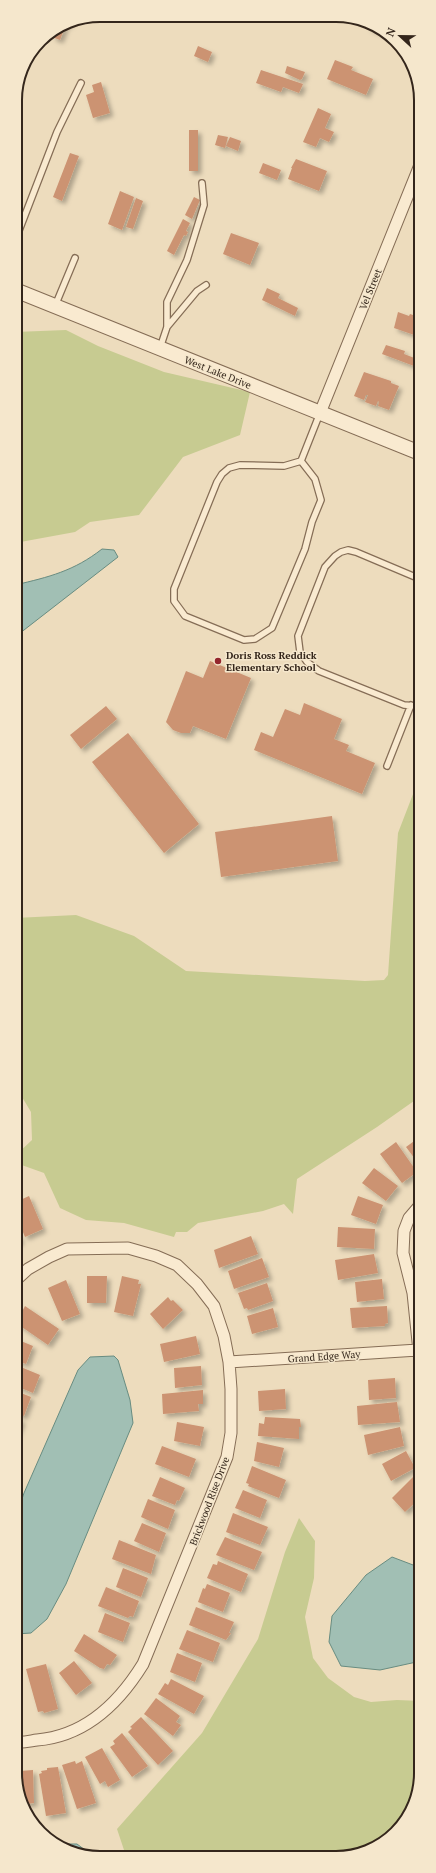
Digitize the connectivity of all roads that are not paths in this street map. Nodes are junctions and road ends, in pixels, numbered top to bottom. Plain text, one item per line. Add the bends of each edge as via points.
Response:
1 (81, 83) dead end
2 (414, 180) edge
3 (202, 183) dead end
4 (22, 223) edge
5 (75, 258) dead end
6 (206, 285) dead end
7 (22, 293) edge
8 (55, 306) junction
9 (167, 327) junction
10 (160, 348) junction
11 (320, 412) junction
12 (414, 451) edge
13 (301, 461) junction
14 (414, 576) edge
15 (411, 705) junction
16 (414, 705) edge
17 (387, 766) dead end
18 (414, 1212) edge
19 (22, 1274) edge
20 (414, 1304) edge
21 (414, 1350) edge
22 (229, 1362) junction
23 (22, 1741) edge

1 - 4 lane via 57,132
2 - 11 street, Vel Street
3 - 9 lane via 204,205 187,260 167,302
5 - 8 lane
6 - 9 lane via 197,291
7 - 8 street, West Lake Drive
8 - 10 street, West Lake Drive
9 - 10 lane
10 - 11 street, West Lake Drive
11 - 12 street, West Lake Drive
11 - 13 lane
13 - 13 lane via 315,479 321,500 305,549 272,628 255,639 244,640 185,616 174,601 174,589 222,474 229,468 240,466 284,466
14 - 15 lane via 356,552 341,552 325,567 298,636 300,652 307,662 319,671 404,705
15 - 16 lane
15 - 17 lane
18 - 20 street via 404,1231 403,1253
19 - 22 street, Brickwood Rise Drive via 49,1256 67,1249 128,1248 156,1256 177,1265 198,1284 214,1306
21 - 22 street, Grand Edge Way
22 - 23 street, Brickwood Rise Drive via 231,1433 227,1457 143,1664 129,1687 108,1710 79,1730 51,1739

